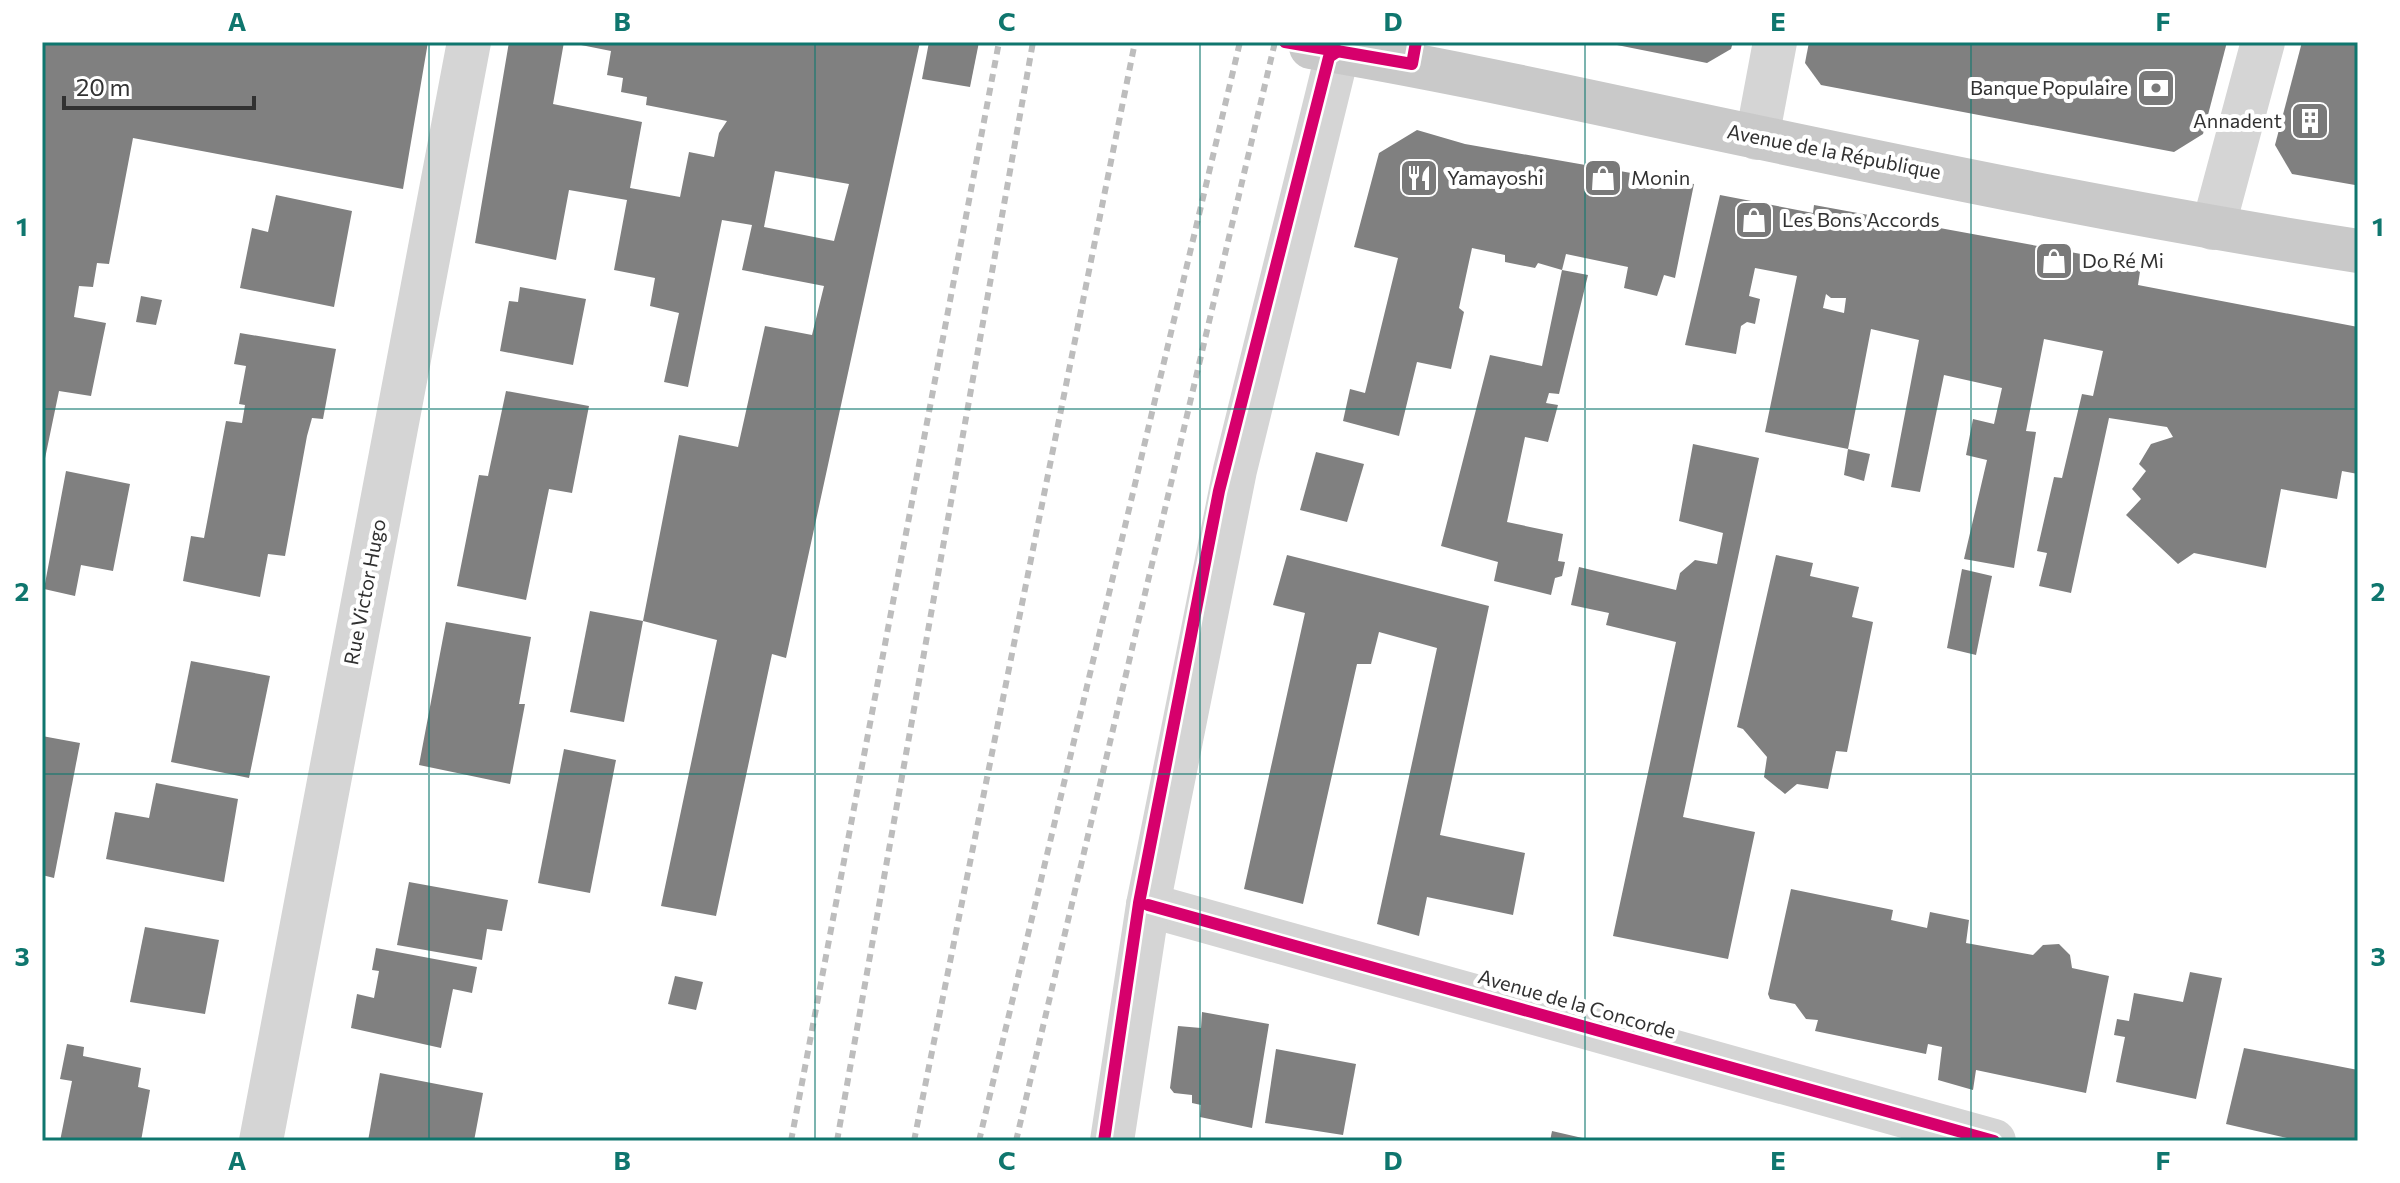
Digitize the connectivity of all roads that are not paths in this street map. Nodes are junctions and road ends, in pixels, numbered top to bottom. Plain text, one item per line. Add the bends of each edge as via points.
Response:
1 (469, 42) edge
2 (1775, 42) edge
3 (2263, 42) edge
4 (1324, 49) joint
5 (1414, 53) edge
6 (1757, 138) junction
7 (2213, 228) junction
8 (2358, 251) edge
9 (1148, 905) junction
10 (261, 1141) edge
11 (1112, 1141) edge
12 (1994, 1141) edge

1 - 10 street, Rue Victor Hugo
2 - 6 street
3 - 7 street
4 - 5 main road, Avenue de la République
4 - 9 street
5 - 6 main road, Avenue de la République
6 - 7 main road, Avenue de la République
7 - 8 main road, Avenue de la République
9 - 11 street
9 - 12 street, Avenue de la Concorde

